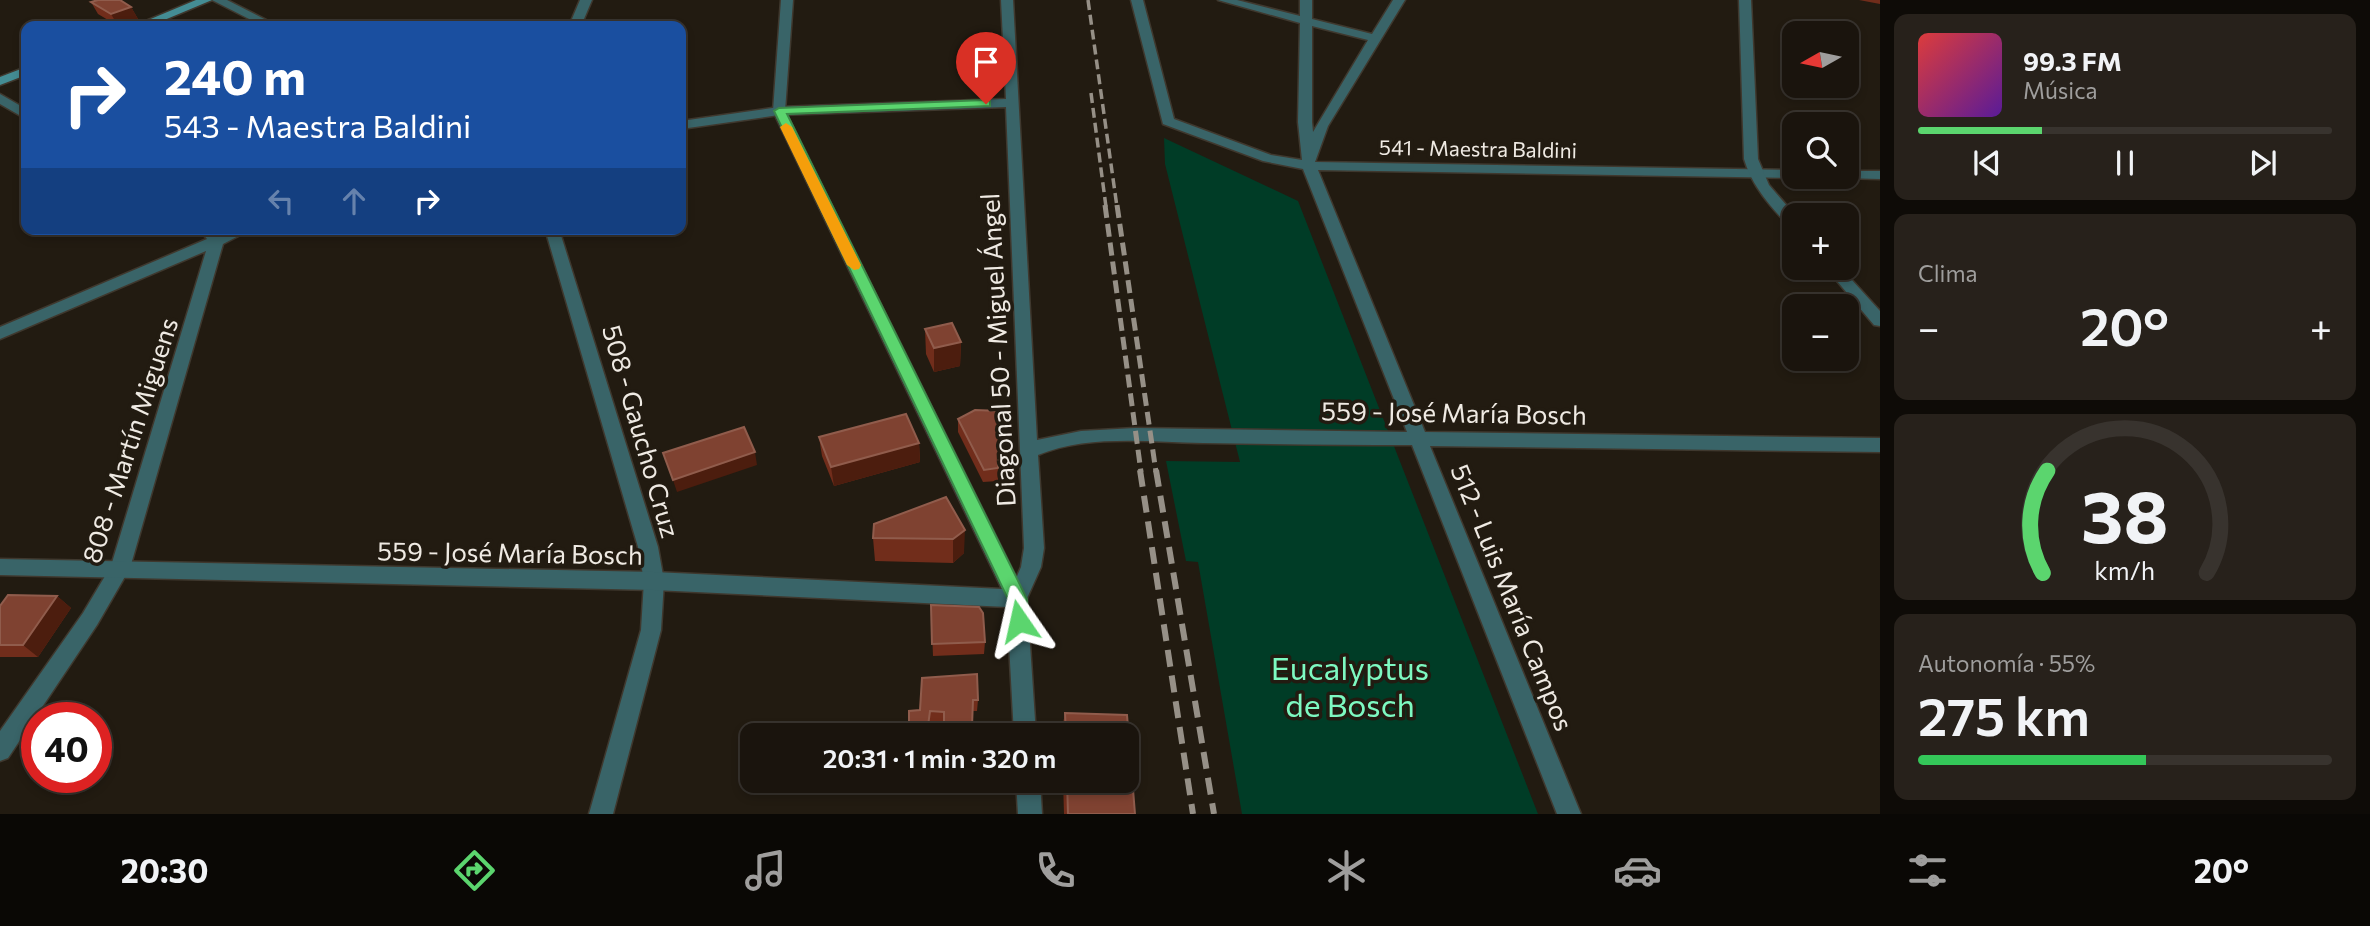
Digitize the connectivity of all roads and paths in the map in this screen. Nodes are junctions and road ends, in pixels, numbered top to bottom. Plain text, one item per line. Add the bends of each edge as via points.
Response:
1 (206, 0) edge
2 (218, 0) edge
3 (586, 0) edge
4 (787, 0) edge
5 (1007, 0) edge
6 (1137, 0) edge
7 (1224, 0) edge
8 (1306, 0) edge
9 (1399, 0) edge
10 (1745, 0) edge
11 (153, 21) edge
12 (262, 21) edge
13 (577, 21) edge
14 (1307, 22) junction
15 (1374, 38) junction
16 (21, 73) edge
17 (0, 81) edge
18 (0, 98) edge
19 (1012, 103) junction
20 (779, 111) junction
21 (21, 112) edge
22 (686, 124) edge
23 (1310, 166) junction
24 (1755, 174) junction
25 (1782, 174) edge
26 (1859, 175) edge
27 (1880, 175) edge
28 (1782, 210) edge
29 (211, 235) edge
30 (554, 235) edge
31 (1844, 280) edge
32 (1880, 321) edge
33 (0, 333) edge
34 (1418, 437) junction
35 (1880, 445) edge
36 (1029, 451) junction
37 (0, 567) edge
38 (120, 568) junction
39 (654, 581) junction
40 (1017, 599) junction
41 (1025, 723) edge
42 (0, 750) edge
43 (1029, 793) edge
44 (601, 814) edge
45 (1030, 814) edge
46 (1569, 814) edge

1 - 11 main road
2 - 12 street
3 - 13 street
4 - 20 street
5 - 19 street, Diagonal 50 - Miguel Ángel
6 - 23 street, 541 - Maestra Baldini via 1168,121 1268,158
7 - 14 street
8 - 14 street, 512 - Luis María Campos
9 - 15 street
10 - 24 street
14 - 15 street
14 - 23 street, 512 - Luis María Campos via 1305,122
15 - 23 street via 1321,126
16 - 17 main road
18 - 21 street
19 - 20 street
19 - 36 street, Diagonal 50 - Miguel Ángel
20 - 22 street
20 - 40 street
23 - 24 street, 541 - Maestra Baldini
23 - 34 street, 512 - Luis María Campos
24 - 25 street, 541 - Maestra Baldini
24 - 28 street
26 - 27 street
29 - 33 street
29 - 38 street, 808 - Martín Miguens via 143,499
30 - 39 street, 508 - Gaucho Cruz via 648,547
31 - 32 street
34 - 35 street, 559 - José María Bosch
34 - 36 street, 559 - José María Bosch via 1135,435 1059,440
34 - 46 street, 512 - Luis María Campos
36 - 40 street, Diagonal 50 - Miguel Ángel via 1034,548
37 - 38 street, 559 - José María Bosch
38 - 39 street, 559 - José María Bosch
38 - 42 street, 808 - Martín Miguens
39 - 40 street, 559 - José María Bosch
39 - 44 street, 508 - Gaucho Cruz via 651,630
40 - 41 street, Diagonal 50 - Miguel Ángel
43 - 45 street

